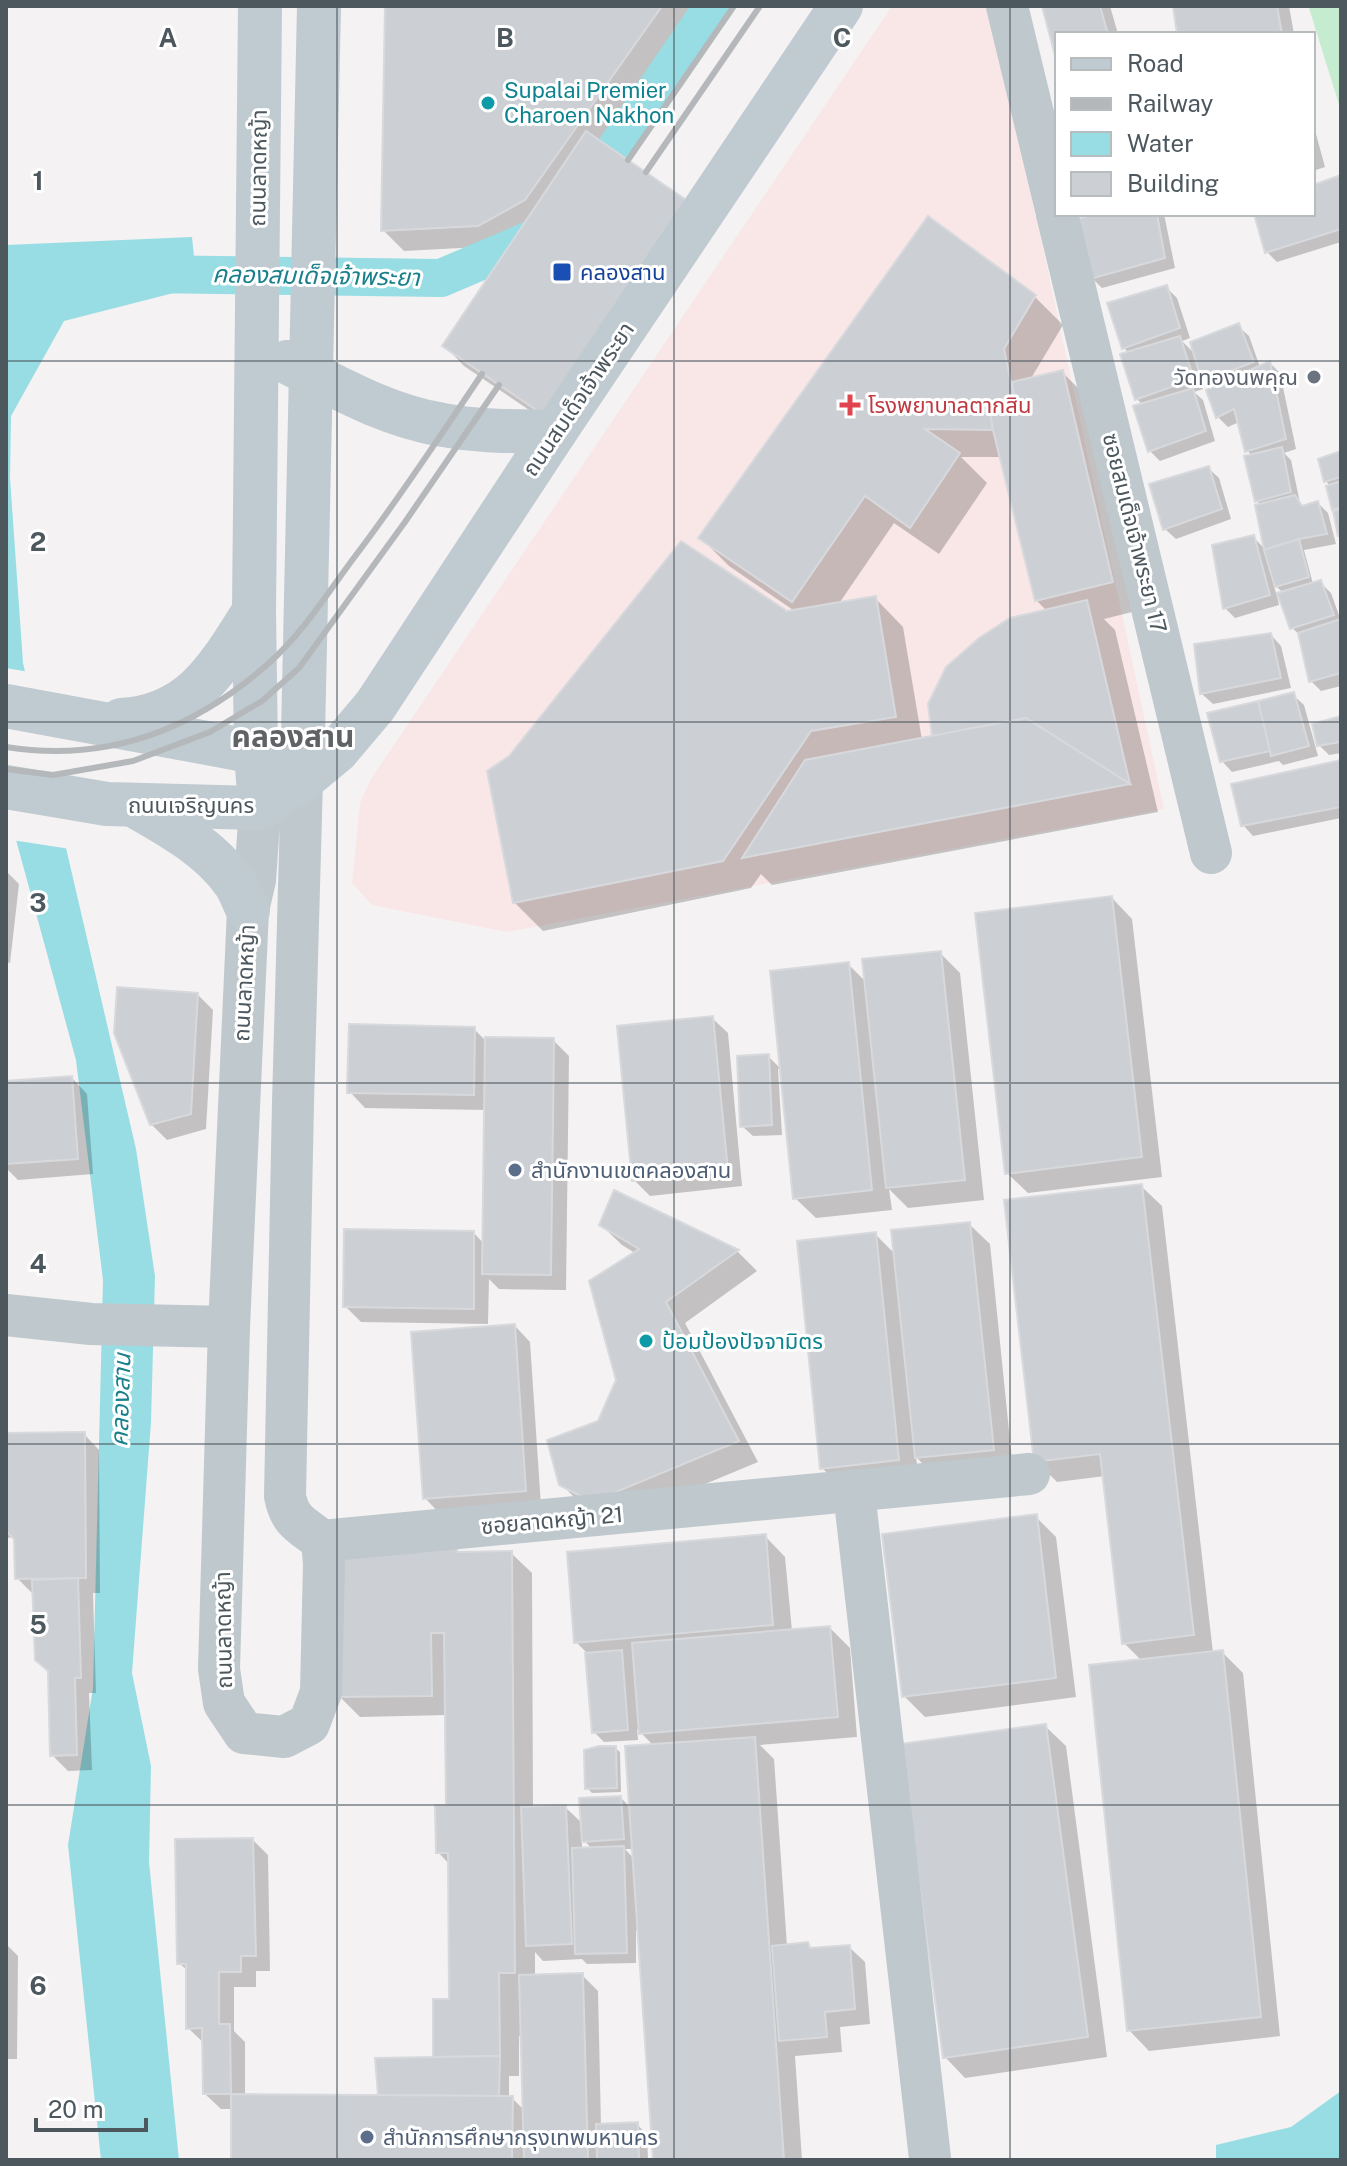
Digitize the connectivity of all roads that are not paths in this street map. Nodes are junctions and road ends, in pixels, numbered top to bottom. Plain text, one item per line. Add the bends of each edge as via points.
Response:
1 (260, 6) edge
2 (319, 6) edge
3 (841, 6) edge
4 (1007, 6) edge
5 (1055, 206) edge
6 (1057, 216) edge
7 (257, 346) junction
8 (311, 374) junction
9 (555, 432) junction
10 (254, 611) junction
11 (6, 706) edge
12 (90, 721) junction
13 (256, 752) junction
14 (302, 780) junction
15 (6, 787) edge
16 (121, 805) junction
17 (260, 808) junction
18 (1211, 853) dead end
19 (248, 910) junction
20 (6, 1315) edge
21 (229, 1327) junction
22 (1029, 1474) dead end
23 (854, 1492) junction
24 (322, 1541) junction
25 (930, 2158) edge

1 - 7 main road, ถนนลาดหญ้า
2 - 8 main road
3 - 9 main road, ถนนสมเด็จเจ้าพระยา
4 - 5 street, ซอยสมเด็จเจ้าพระยา 17
6 - 18 street, ซอยสมเด็จเจ้าพระยา 17
7 - 8 main road
7 - 10 main road, ถนนลาดหญ้า
8 - 9 main road via 363,400 441,425
8 - 14 main road
9 - 14 main road, ถนนสมเด็จเจ้าพระยา via 375,706 337,751
10 - 12 main road via 213,671 175,707 140,719
10 - 13 main road, ถนนลาดหญ้า
11 - 12 main road
12 - 13 main road
13 - 14 main road
13 - 17 main road, ถนนลาดหญ้า
14 - 17 main road, ถนนเจริญนคร
14 - 24 street via 285,1496 298,1525
15 - 16 main road, ถนนเจริญนคร
16 - 17 main road, ถนนเจริญนคร
16 - 19 main road via 176,830 214,861 235,883
17 - 19 street, ถนนลาดหญ้า
19 - 21 street, ถนนลาดหญ้า
20 - 21 street via 91,1324
21 - 24 street, ถนนลาดหญ้า via 219,1669 224,1703 244,1733 284,1737 309,1724 321,1692
22 - 23 street, ซอยลาดหญ้า 21
23 - 24 street, ซอยลาดหญ้า 21
23 - 25 street

